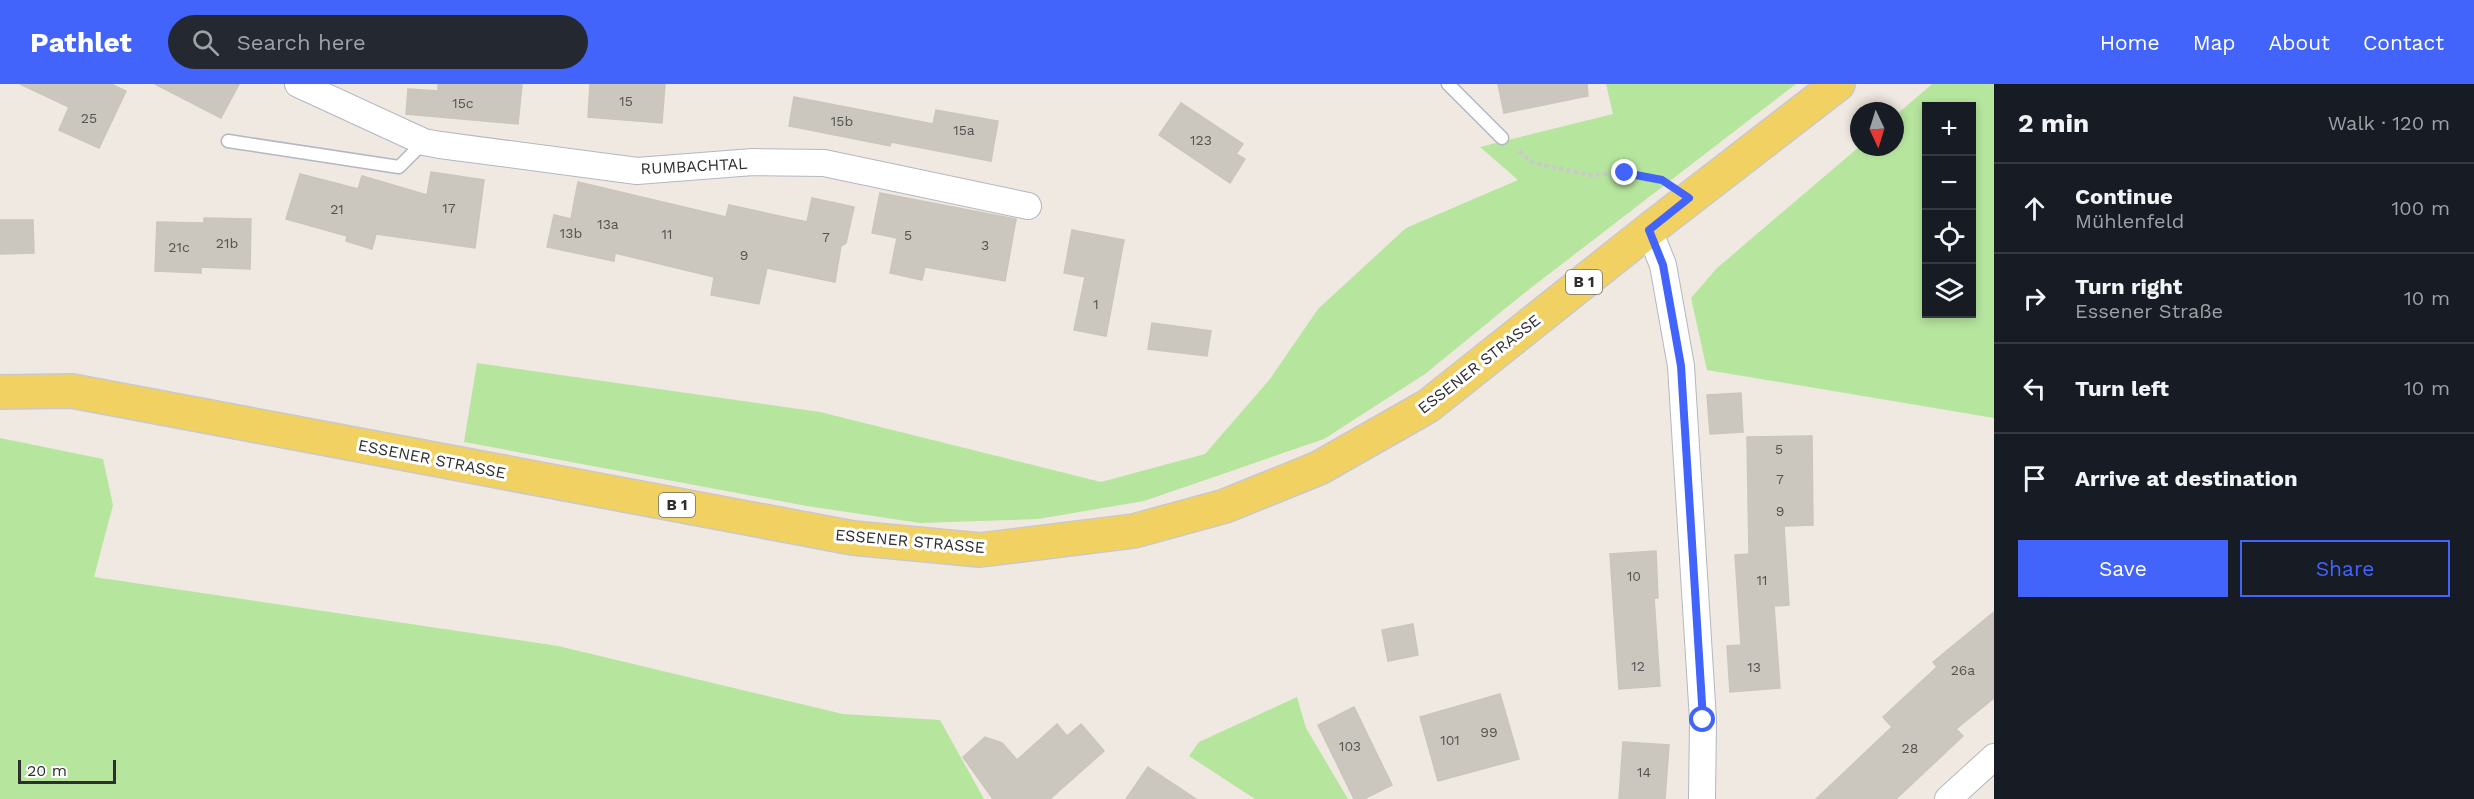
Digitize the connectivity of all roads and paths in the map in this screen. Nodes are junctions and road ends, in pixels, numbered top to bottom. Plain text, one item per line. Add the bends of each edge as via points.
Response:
1 (298, 84) edge
2 (1448, 84) edge
3 (1838, 84) edge
4 (1502, 138) joint
5 (228, 141) dead end
6 (424, 142) junction
7 (1689, 198) junction
8 (1028, 206) dead end
9 (1649, 230) junction
10 (0, 392) edge
11 (1994, 757) edge
12 (1702, 799) edge
13 (1948, 799) edge

1 - 6 street, RUMBACHTAL
2 - 4 lane
3 - 7 main road, ESSENER STRASSE / B 1
4 - 7 path via 1533,163 1590,175 1625,173 1662,180
5 - 6 lane via 399,167
6 - 8 street, RUMBACHTAL via 637,171 753,162 824,164
7 - 9 main road, ESSENER STRASSE / B 1
9 - 10 main road, ESSENER STRASSE / B 1 via 1428,406 1318,468 1226,506 1134,531 980,550 853,538 72,391
9 - 12 street via 1663,265 1681,366 1703,720
11 - 13 street

